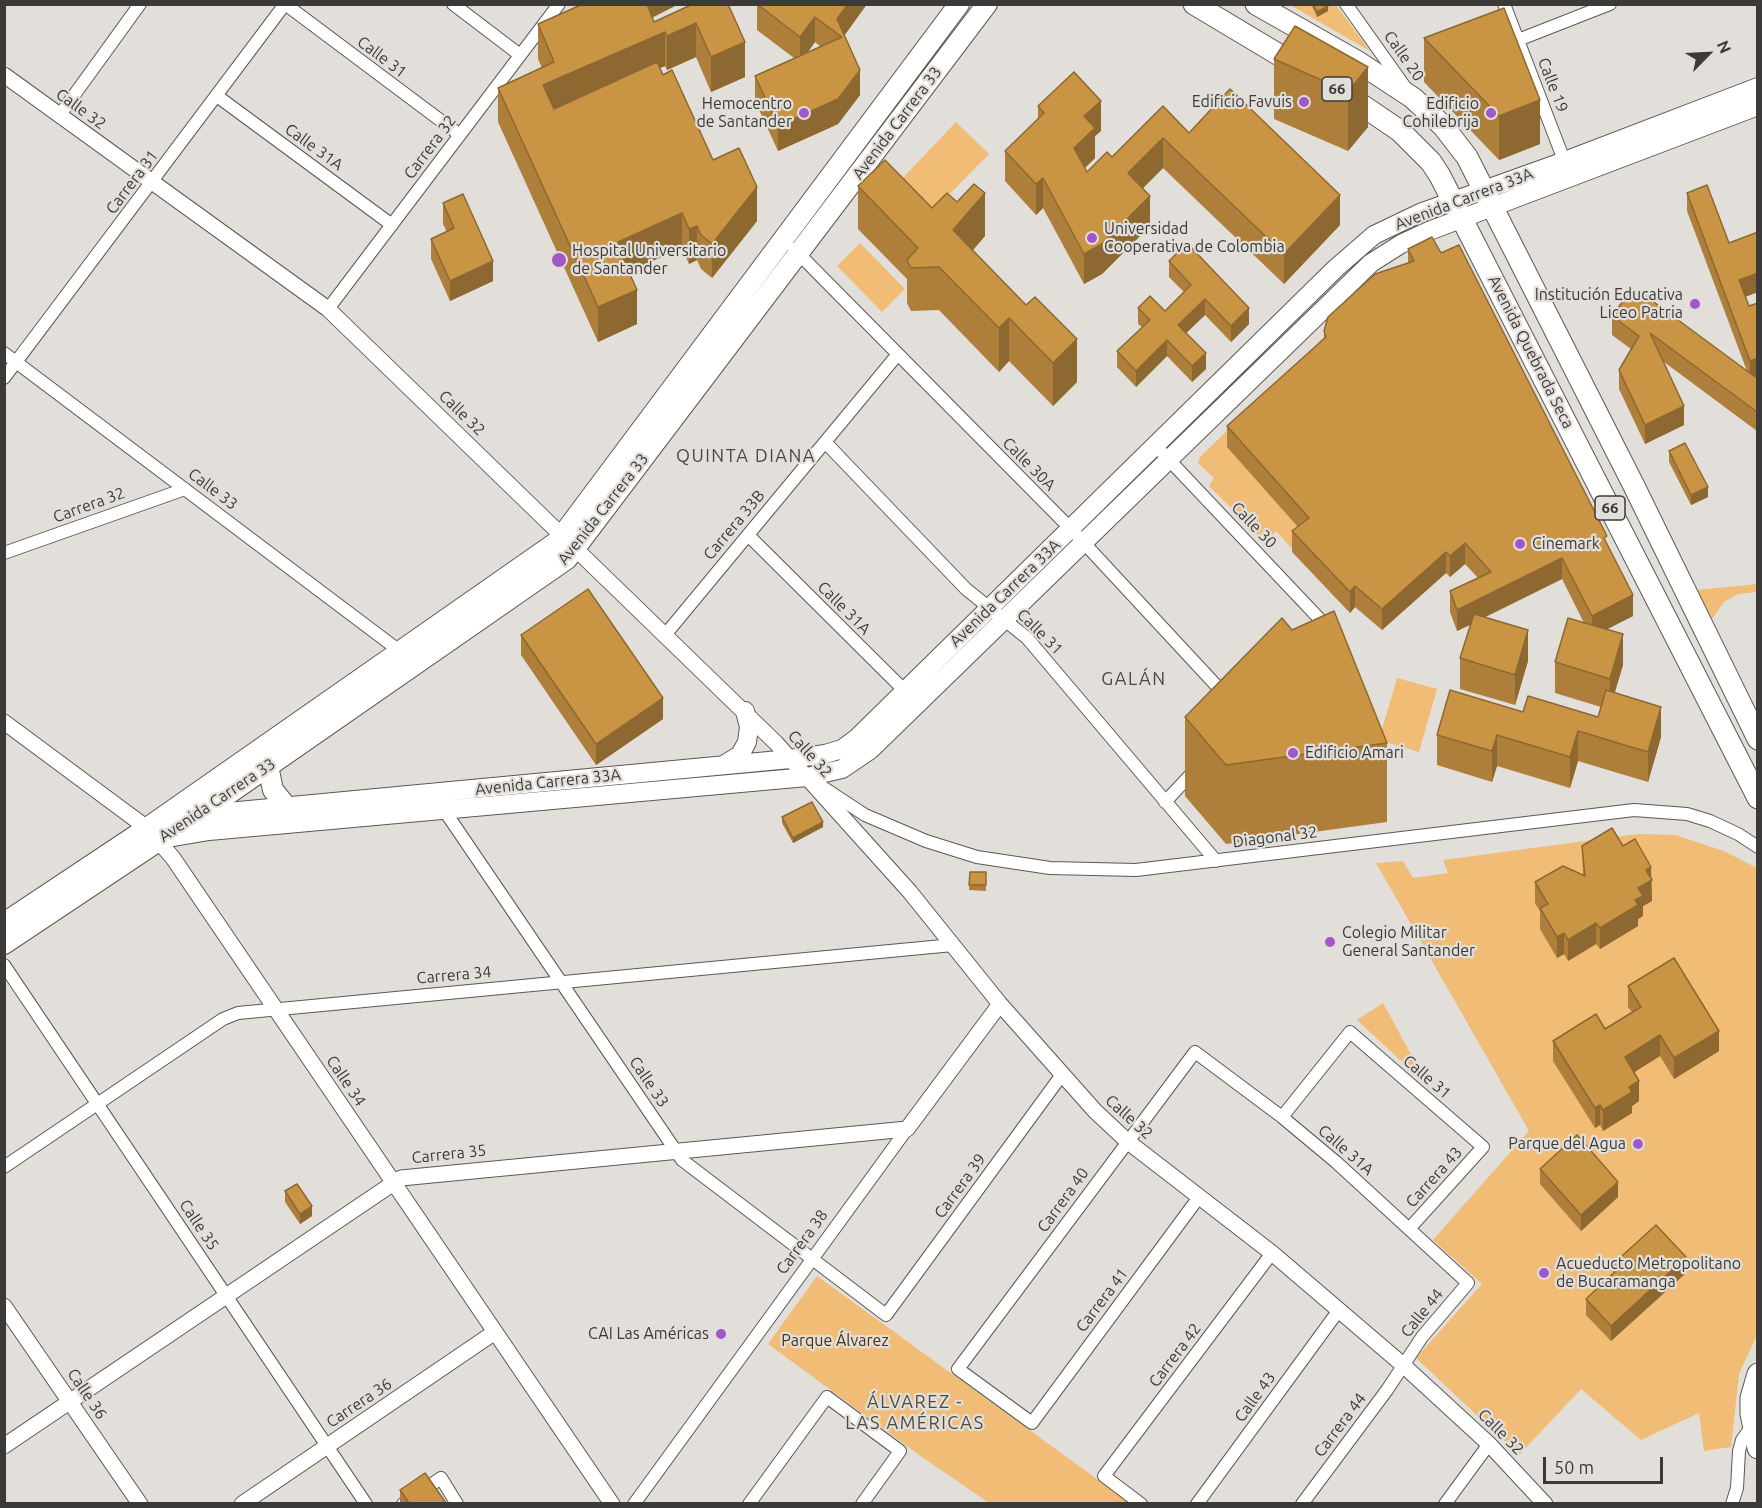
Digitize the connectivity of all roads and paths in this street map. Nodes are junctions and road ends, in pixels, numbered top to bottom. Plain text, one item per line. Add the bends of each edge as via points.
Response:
1 (140, 4) edge
2 (285, 4) edge
3 (453, 4) edge
4 (559, 4) edge
5 (959, 4) edge
6 (987, 4) edge
7 (1194, 4) edge
8 (1256, 4) edge
9 (1346, 4) edge
10 (1504, 4) edge
11 (1610, 4) edge
12 (1518, 40) junction
13 (520, 55) junction
14 (4, 75) edge
15 (1758, 87) edge
16 (217, 96) junction
17 (1413, 98) junction
18 (1758, 106) edge
19 (59, 116) junction
20 (460, 135) junction
21 (1568, 169) junction
22 (152, 183) junction
23 (1489, 198) junction
24 (1458, 209) junction
25 (392, 225) junction
26 (784, 239) junction
27 (798, 253) junction
28 (328, 309) junction
29 (4, 354) edge
30 (898, 354) junction
31 (18, 364) junction
32 (4, 378) edge
33 (825, 442) junction
34 (1161, 452) junction
35 (1619, 459) junction
36 (1592, 473) junction
37 (185, 489) junction
38 (748, 535) junction
39 (1076, 535) junction
40 (569, 542) junction
41 (4, 553) edge
42 (997, 613) junction
43 (1326, 632) edge
44 (665, 635) junction
45 (401, 652) junction
46 (911, 697) junction
47 (1238, 708) edge
48 (745, 711) junction
49 (4, 722) edge
50 (1758, 739) edge
51 (790, 759) junction
52 (1206, 759) edge
53 (725, 765) junction
54 (268, 766) junction
55 (807, 777) junction
56 (453, 791) junction
57 (1758, 798) edge
58 (1166, 802) junction
59 (287, 807) junction
60 (444, 810) junction
61 (198, 814) junction
62 (153, 834) junction
63 (1758, 847) edge
64 (1216, 861) junction
65 (4, 923) edge
66 (4, 944) edge
67 (953, 945) junction
68 (4, 965) edge
69 (561, 981) junction
70 (1000, 1004) junction
71 (275, 1008) junction
72 (1195, 1052) joint
73 (1061, 1076) junction
74 (98, 1104) junction
75 (1282, 1117) junction
76 (907, 1129) junction
77 (1127, 1141) junction
78 (1483, 1147) joint
79 (676, 1151) junction
80 (4, 1167) edge
81 (393, 1182) junction
82 (1199, 1197) junction
83 (1409, 1229) junction
84 (1272, 1253) junction
85 (811, 1260) junction
86 (1468, 1283) joint
87 (226, 1295) junction
88 (4, 1306) edge
89 (1339, 1310) junction
90 (886, 1315) joint
91 (495, 1332) junction
92 (1403, 1365) junction
93 (1758, 1374) edge
94 (70, 1401) junction
95 (1032, 1423) joint
96 (1752, 1426) junction
97 (1489, 1444) junction
98 (4, 1446) edge
99 (327, 1446) junction
100 (1758, 1448) edge
101 (140, 1503) edge
102 (242, 1503) edge
103 (366, 1503) edge
104 (403, 1503) edge
105 (457, 1503) edge
106 (612, 1503) edge
107 (634, 1503) edge
108 (749, 1503) edge
109 (862, 1503) edge
110 (1141, 1503) edge
111 (1197, 1503) edge
112 (1302, 1503) edge
113 (1445, 1503) edge
114 (1545, 1503) edge
115 (1732, 1503) edge

1 - 19 street
2 - 16 street, Carrera 31
2 - 20 street, Calle 31
3 - 13 street
4 - 13 street, Carrera 32
5 - 26 main road, Avenida Carrera 33
6 - 27 main road, Avenida Carrera 33
7 - 24 highway, Avenida Quebrada Seca / 66 via 1386,120 1431,162
8 - 17 highway, Avenida Quebrada Seca / 66 via 1359,62
9 - 17 street, Calle 20
10 - 12 street, Calle 19
11 - 12 street
12 - 21 street, Calle 19
13 - 20 street, Carrera 32
14 - 19 street, Calle 32
15 - 21 main road, Avenida Carrera 33A
16 - 22 street, Carrera 31
16 - 25 street, Calle 31A
17 - 23 highway, Avenida Quebrada Seca / 66 via 1456,142
18 - 21 main road, Avenida Carrera 33A
19 - 22 street, Calle 32
20 - 25 street, Carrera 32
21 - 23 main road, Avenida Carrera 33A
22 - 28 street, Calle 32
22 - 31 street, Carrera 31
23 - 24 main road, Avenida Carrera 33A
23 - 35 highway, Avenida Quebrada Seca / 66
24 - 34 main road, Avenida Carrera 33A via 1371,263 1252,364
24 - 36 highway, Avenida Quebrada Seca / 66
25 - 28 street, Carrera 32
26 - 27 street, Calle 30A
26 - 40 main road, Avenida Carrera 33
27 - 30 street, Calle 30A
27 - 40 main road, Avenida Carrera 33
28 - 40 street, Calle 32
29 - 31 street, Calle 33
30 - 33 street, Carrera 33B
30 - 39 street, Calle 30A
31 - 32 street, Carrera 31
31 - 37 street, Calle 33
33 - 38 street, Carrera 33B
33 - 42 street, Calle 31 via 966,589
34 - 39 main road, Avenida Carrera 33A
34 - 43 street, Calle 30
35 - 36 highway
35 - 50 highway, Avenida Quebrada Seca / 66
36 - 57 highway, Avenida Quebrada Seca / 66
37 - 41 street, Carrera 32
37 - 45 street, Calle 33
38 - 44 street, Carrera 33B
38 - 46 street, Calle 31A
39 - 42 main road, Avenida Carrera 33A
39 - 47 street, Calle 30A
40 - 44 street, Calle 32
40 - 45 main road, Avenida Carrera 33 via 539,557
40 - 54 main road, Avenida Carrera 33 via 554,570
42 - 46 main road, Avenida Carrera 33A
42 - 58 street, Calle 31 via 1027,638
44 - 48 street, Calle 32
45 - 62 main road, Avenida Carrera 33
46 - 51 main road, Avenida Carrera 33A via 850,744 834,752
46 - 55 main road, Avenida Carrera 33A via 857,760 835,771
48 - 51 street, Calle 32
48 - 53 main road via 747,742 740,754
49 - 62 street, Calle 34
51 - 53 main road, Avenida Carrera 33A
51 - 55 street, Calle 32
52 - 58 street
53 - 56 main road, Avenida Carrera 33A
54 - 59 main road via 273,790
54 - 61 main road, Avenida Carrera 33
55 - 60 main road, Avenida Carrera 33A
55 - 64 street, Diagonal 32 via 882,823 977,857 1081,870 1136,870
55 - 67 street, Calle 32
56 - 59 main road, Avenida Carrera 33A
56 - 60 main road
58 - 64 street, Calle 31
59 - 61 main road, Avenida Carrera 33A
60 - 62 main road, Avenida Carrera 33A
60 - 69 street, Calle 33
61 - 62 main road, Avenida Carrera 33
62 - 65 main road, Avenida Carrera 33
62 - 66 main road, Avenida Carrera 33
62 - 71 street, Calle 34
63 - 64 street, Diagonal 32 via 1738,834 1688,814 1634,810
67 - 69 street, Carrera 34
67 - 70 street, Calle 32
68 - 74 street, Calle 35
69 - 71 street, Carrera 34
69 - 79 street, Calle 33
70 - 73 street, Calle 32
70 - 76 street, Carrera 38
71 - 74 street, Carrera 34 via 238,1013 223,1020
71 - 81 street, Calle 34
72 - 75 street, Calle 31A
72 - 77 street, Carrera 40
73 - 77 street, Calle 32
73 - 90 street, Carrera 39
74 - 80 street, Carrera 34
74 - 87 street, Calle 35
75 - 78 street, Calle 31 via 1350,1032
75 - 83 street, Calle 31A
76 - 79 street, Carrera 35
76 - 85 street, Carrera 38
77 - 82 street, Calle 32
77 - 95 street, Carrera 40 via 958,1369
78 - 83 street, Carrera 43
79 - 81 street, Carrera 35 via 421,1174
79 - 85 street, Calle 33 via 694,1171
81 - 87 street, Carrera 35
81 - 91 street, Calle 34
82 - 84 street, Calle 32
82 - 95 street, Carrera 41
83 - 86 street, Calle 31A
84 - 89 street, Calle 32
84 - 110 street, Carrera 42 via 1104,1476
85 - 90 street, Calle 33
85 - 107 street, Carrera 38
86 - 92 street, Calle 44
87 - 94 street, Carrera 35
87 - 99 street, Calle 35
88 - 94 street, Calle 36
89 - 92 street, Calle 32
89 - 111 street, Calle 43
91 - 99 street, Carrera 36
91 - 106 street, Calle 34
92 - 97 street, Calle 32
92 - 112 street, Carrera 44
93 - 96 highway via 1751,1398
94 - 98 street, Carrera 35
94 - 101 street, Calle 36
96 - 100 highway
96 - 115 street via 1738,1451 1737,1488
97 - 113 street
97 - 114 street, Calle 32
99 - 102 street, Carrera 36
99 - 103 street, Calle 35
104 - 105 street via 441,1478
108 - 109 street via 827,1397 900,1451

